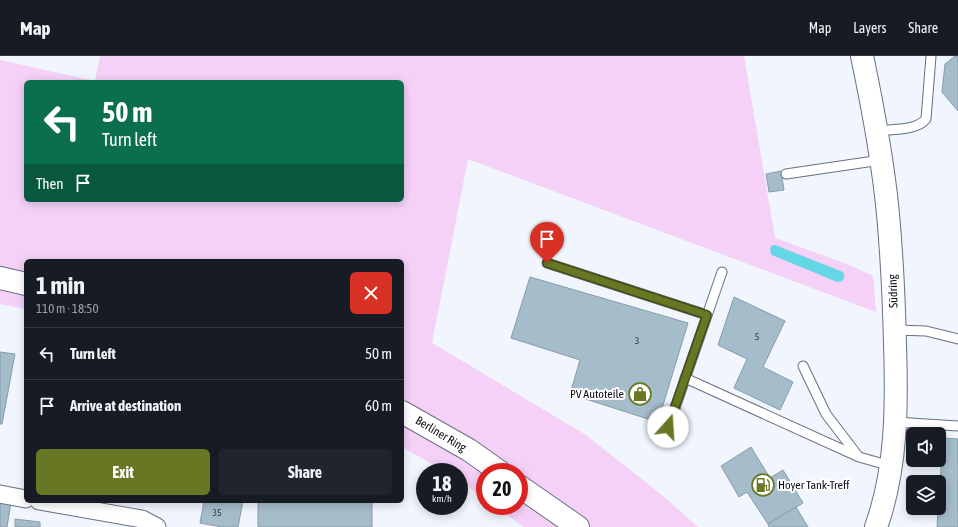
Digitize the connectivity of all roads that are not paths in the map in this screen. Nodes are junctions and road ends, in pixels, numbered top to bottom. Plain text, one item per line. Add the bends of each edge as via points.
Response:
1 (862, 56) edge
2 (931, 56) edge
3 (876, 131) junction
4 (881, 160) junction
5 (786, 174) dead end
6 (547, 263) dead end
7 (722, 272) dead end
8 (0, 278) edge
9 (24, 284) edge
10 (707, 315) junction
11 (895, 330) junction
12 (958, 339) edge
13 (803, 366) dead end
14 (685, 378) junction
15 (404, 413) edge
16 (894, 422) junction
17 (958, 426) edge
18 (664, 440) dead end
19 (859, 457) junction
20 (487, 463) edge
21 (891, 466) junction
22 (528, 492) edge
23 (0, 494) edge
24 (24, 499) edge
25 (50, 503) edge
26 (157, 527) edge
27 (578, 527) edge
28 (876, 527) edge

1 - 3 main road, Südring
2 - 3 lane via 926,119 912,127
3 - 4 main road, Südring
4 - 5 lane
4 - 11 main road, Südring via 892,260
6 - 10 lane
7 - 10 lane
8 - 9 main road
10 - 14 lane
11 - 12 lane via 926,331
11 - 16 main road, Südring
13 - 19 lane via 826,414
14 - 18 lane
14 - 19 lane
15 - 20 main road, Berliner Ring
16 - 17 lane
16 - 21 main road, Südring
19 - 21 lane
21 - 28 main road, Südring
22 - 27 main road
23 - 24 street
25 - 26 street via 142,520

